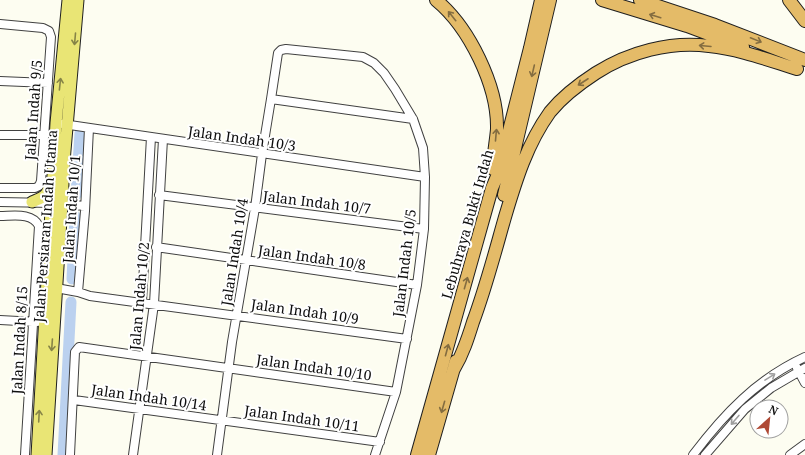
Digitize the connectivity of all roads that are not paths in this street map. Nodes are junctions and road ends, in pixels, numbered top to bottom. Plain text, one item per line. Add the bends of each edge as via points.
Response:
1 (68, 0) edge
2 (78, 0) edge
3 (436, 0) edge
4 (541, 0) edge
5 (550, 0) edge
6 (602, 0) edge
7 (640, 0) edge
8 (789, 0) edge
9 (541, 19) junction
10 (805, 21) edge
11 (0, 24) edge
12 (278, 53) joint
13 (802, 67) edge
14 (0, 81) edge
15 (48, 83) junction
16 (271, 99) junction
17 (413, 119) junction
18 (56, 123) junction
19 (67, 125) junction
20 (89, 128) junction
21 (0, 135) edge
22 (44, 135) junction
23 (151, 137) junction
24 (163, 139) junction
25 (262, 154) junction
26 (59, 162) junction
27 (425, 178) junction
28 (0, 188) edge
29 (492, 188) junction
30 (159, 195) junction
31 (0, 202) edge
32 (32, 202) junction
33 (57, 204) junction
34 (86, 206) junction
35 (255, 208) junction
36 (146, 214) junction
37 (158, 215) junction
38 (0, 216) edge
39 (424, 229) junction
40 (54, 244) junction
41 (156, 247) junction
42 (245, 261) junction
43 (417, 285) junction
44 (56, 288) junction
45 (78, 292) junction
46 (142, 302) junction
47 (154, 304) junction
48 (237, 315) junction
49 (0, 320) edge
50 (44, 323) junction
51 (407, 338) junction
52 (146, 357) junction
53 (805, 357) edge
54 (794, 362) junction
55 (229, 368) junction
56 (454, 369) junction
57 (802, 370) edge
58 (805, 383) edge
59 (396, 392) junction
60 (74, 400) junction
61 (139, 410) junction
62 (221, 420) junction
63 (380, 442) junction
64 (805, 444) edge
65 (793, 454) edge
66 (25, 455) edge
67 (37, 455) edge
68 (46, 455) edge
69 (71, 455) edge
70 (133, 455) edge
71 (217, 455) edge
72 (375, 455) edge
73 (418, 455) edge
74 (429, 455) edge
75 (692, 455) edge
76 (705, 455) edge

18 -> 1 main road, Jalan Persiaran Indah Utama
2 -> 19 main road, Jalan Persiaran Indah Utama
29 -> 3 highway via 496,123 494,104 484,68 464,32
4 - 9 highway, Lebuhraya Bukit Indah
5 - 9 highway, Lebuhraya Bukit Indah
13 -> 6 highway via 687,26
7 -> 13 highway via 715,24
8 - 10 highway
9 - 29 highway, Lebuhraya Bukit Indah
9 -> 56 highway, Lebuhraya Bukit Indah via 504,196
11 - 15 street, Jalan Indah 9/5 via 43,28 49,31 51,36
12 - 16 street, Jalan Indah 10/4
12 - 17 street, Jalan Indah 10/5 via 286,49 363,57 384,73
13 -> 56 highway via 709,46 673,45 643,52 607,66 574,88 551,111 534,136 522,162 481,300 463,352
14 - 15 street
15 - 22 street, Jalan Indah 9/5
16 - 17 street
16 - 25 street, Jalan Indah 10/4
17 - 27 street, Jalan Indah 10/5 via 422,148
18 - 19 street, Jalan Indah 10/3
18 - 26 main road, Jalan Persiaran Indah Utama
19 - 20 street, Jalan Indah 10/3
19 - 26 main road, Jalan Persiaran Indah Utama
20 - 23 street, Jalan Indah 10/3
20 - 34 street, Jalan Indah 10/1
21 - 22 street
22 - 28 street, Jalan Indah 9/5 via 39,186
23 - 24 street, Jalan Indah 10/3
23 - 36 street
24 - 25 street, Jalan Indah 10/3
24 - 30 street, Jalan Indah 10/2
25 - 27 street, Jalan Indah 10/3
25 - 35 street, Jalan Indah 10/4
26 - 32 main road via 47,194
26 - 33 main road
27 - 39 street, Jalan Indah 10/5
73 -> 29 highway, Lebuhraya Bukit Indah
30 - 35 street, Jalan Indah 10/7
30 - 37 street, Jalan Indah 10/2
31 - 32 street
32 - 33 street
32 - 40 main road via 46,213
33 - 34 street
33 - 40 main road, Jalan Persiaran Indah Utama
34 - 45 street, Jalan Indah 10/1
35 - 39 street, Jalan Indah 10/7
35 - 42 street, Jalan Indah 10/4
36 - 37 street
36 - 46 street
37 - 41 street, Jalan Indah 10/2
38 - 50 street, Jalan Indah 8/15 via 27,216 33,218 39,226
39 - 43 street, Jalan Indah 10/5
40 - 44 main road, Jalan Persiaran Indah Utama
40 - 50 main road, Jalan Persiaran Indah Utama
41 - 42 street, Jalan Indah 10/8
41 - 47 street, Jalan Indah 10/2
42 - 43 street, Jalan Indah 10/8
42 - 48 street, Jalan Indah 10/4
43 - 51 street, Jalan Indah 10/5
44 - 45 street, Jalan Indah 10/9
44 - 50 main road, Jalan Persiaran Indah Utama
45 - 46 street, Jalan Indah 10/9 via 90,296
46 - 47 street, Jalan Indah 10/9
47 - 48 street, Jalan Indah 10/9
47 - 52 street, Jalan Indah 10/2
48 - 51 street, Jalan Indah 10/9
48 - 55 street, Jalan Indah 10/4
49 - 50 street
50 - 66 street, Jalan Indah 8/15
67 -> 50 main road, Jalan Persiaran Indah Utama
50 -> 68 main road, Jalan Persiaran Indah Utama
51 - 59 street, Jalan Indah 10/5
52 - 55 street, Jalan Indah 10/10
52 - 60 street, Jalan Indah 10/10 via 82,347 76,349
52 - 61 street, Jalan Indah 10/2
53 - 54 street
54 - 57 street
75 -> 54 street via 736,404 764,381
55 - 59 street, Jalan Indah 10/10
55 - 62 street, Jalan Indah 10/4
56 -> 74 highway, Lebuhraya Bukit Indah
57 - 58 street
57 -> 76 street via 771,388 745,409
59 - 63 street, Jalan Indah 10/5
60 - 61 street, Jalan Indah 10/14
60 - 69 street
61 - 62 street, Jalan Indah 10/14
61 - 70 street, Jalan Indah 10/2
62 - 63 street, Jalan Indah 10/11
62 - 71 street, Jalan Indah 10/4
63 - 72 street, Jalan Indah 10/5
64 - 65 street

